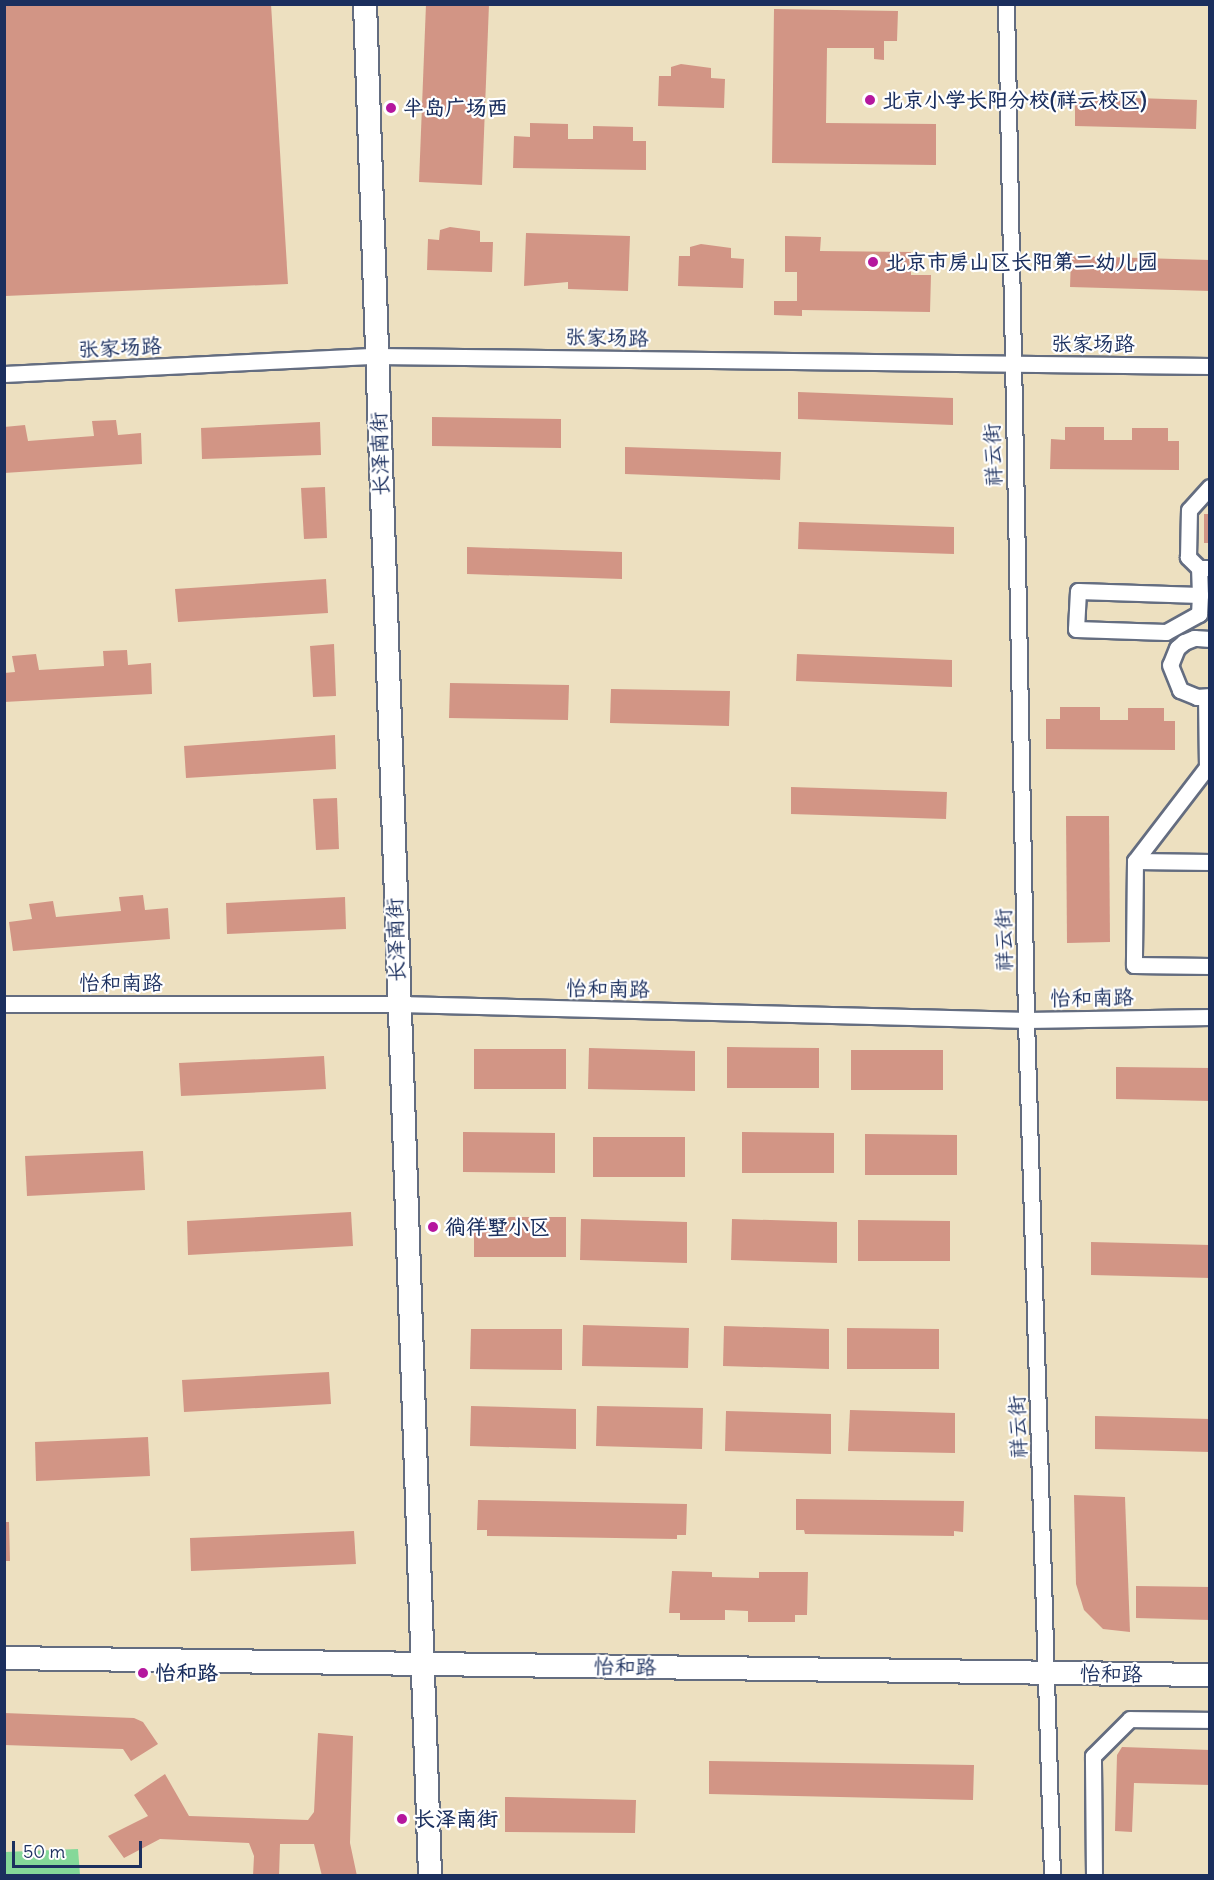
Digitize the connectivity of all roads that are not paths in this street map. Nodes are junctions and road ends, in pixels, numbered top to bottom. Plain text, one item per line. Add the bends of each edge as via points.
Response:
1 (365, 4) edge
2 (1006, 4) edge
3 (376, 356) junction
4 (1011, 365) junction
5 (1209, 366) edge
6 (4, 374) edge
7 (1209, 487) edge
8 (1204, 568) edge
9 (1200, 595) junction
10 (1185, 622) junction
11 (1194, 638) junction
12 (1209, 639) edge
13 (1208, 696) edge
14 (1208, 767) edge
15 (1135, 861) junction
16 (1209, 862) edge
17 (1209, 966) edge
18 (4, 1004) edge
19 (399, 1004) junction
20 (1209, 1017) edge
21 (1026, 1020) junction
22 (4, 1658) edge
23 (422, 1664) junction
24 (1047, 1673) junction
25 (1209, 1675) edge
26 (1209, 1720) edge
27 (430, 1875) edge
28 (1052, 1875) edge
29 (1094, 1875) edge

1 - 3 street, 长泽南街
2 - 4 street, 祥云街
3 - 4 street, 张家场路
3 - 6 street, 张家场路
3 - 19 street, 长泽南街
4 - 5 street, 张家场路
4 - 21 street, 祥云街
7 - 8 street via 1189,510 1188,557
8 - 9 street
9 - 10 street via 1198,614
9 - 10 street via 1078,591 1076,629 1166,632
10 - 11 street
11 - 12 street
11 - 13 street via 1177,648 1170,674 1187,695
13 - 14 street
14 - 15 street
15 - 16 street
15 - 17 street via 1134,966
18 - 19 street, 怡和南路
19 - 21 street, 怡和南路
19 - 23 street, 长泽南街
20 - 21 street, 怡和南路
21 - 24 street, 祥云街
22 - 23 street, 怡和路
23 - 24 street, 怡和路
23 - 27 street, 长泽南街
24 - 25 street, 怡和路
24 - 28 street, 祥云街
26 - 29 street via 1130,1719 1092,1756

